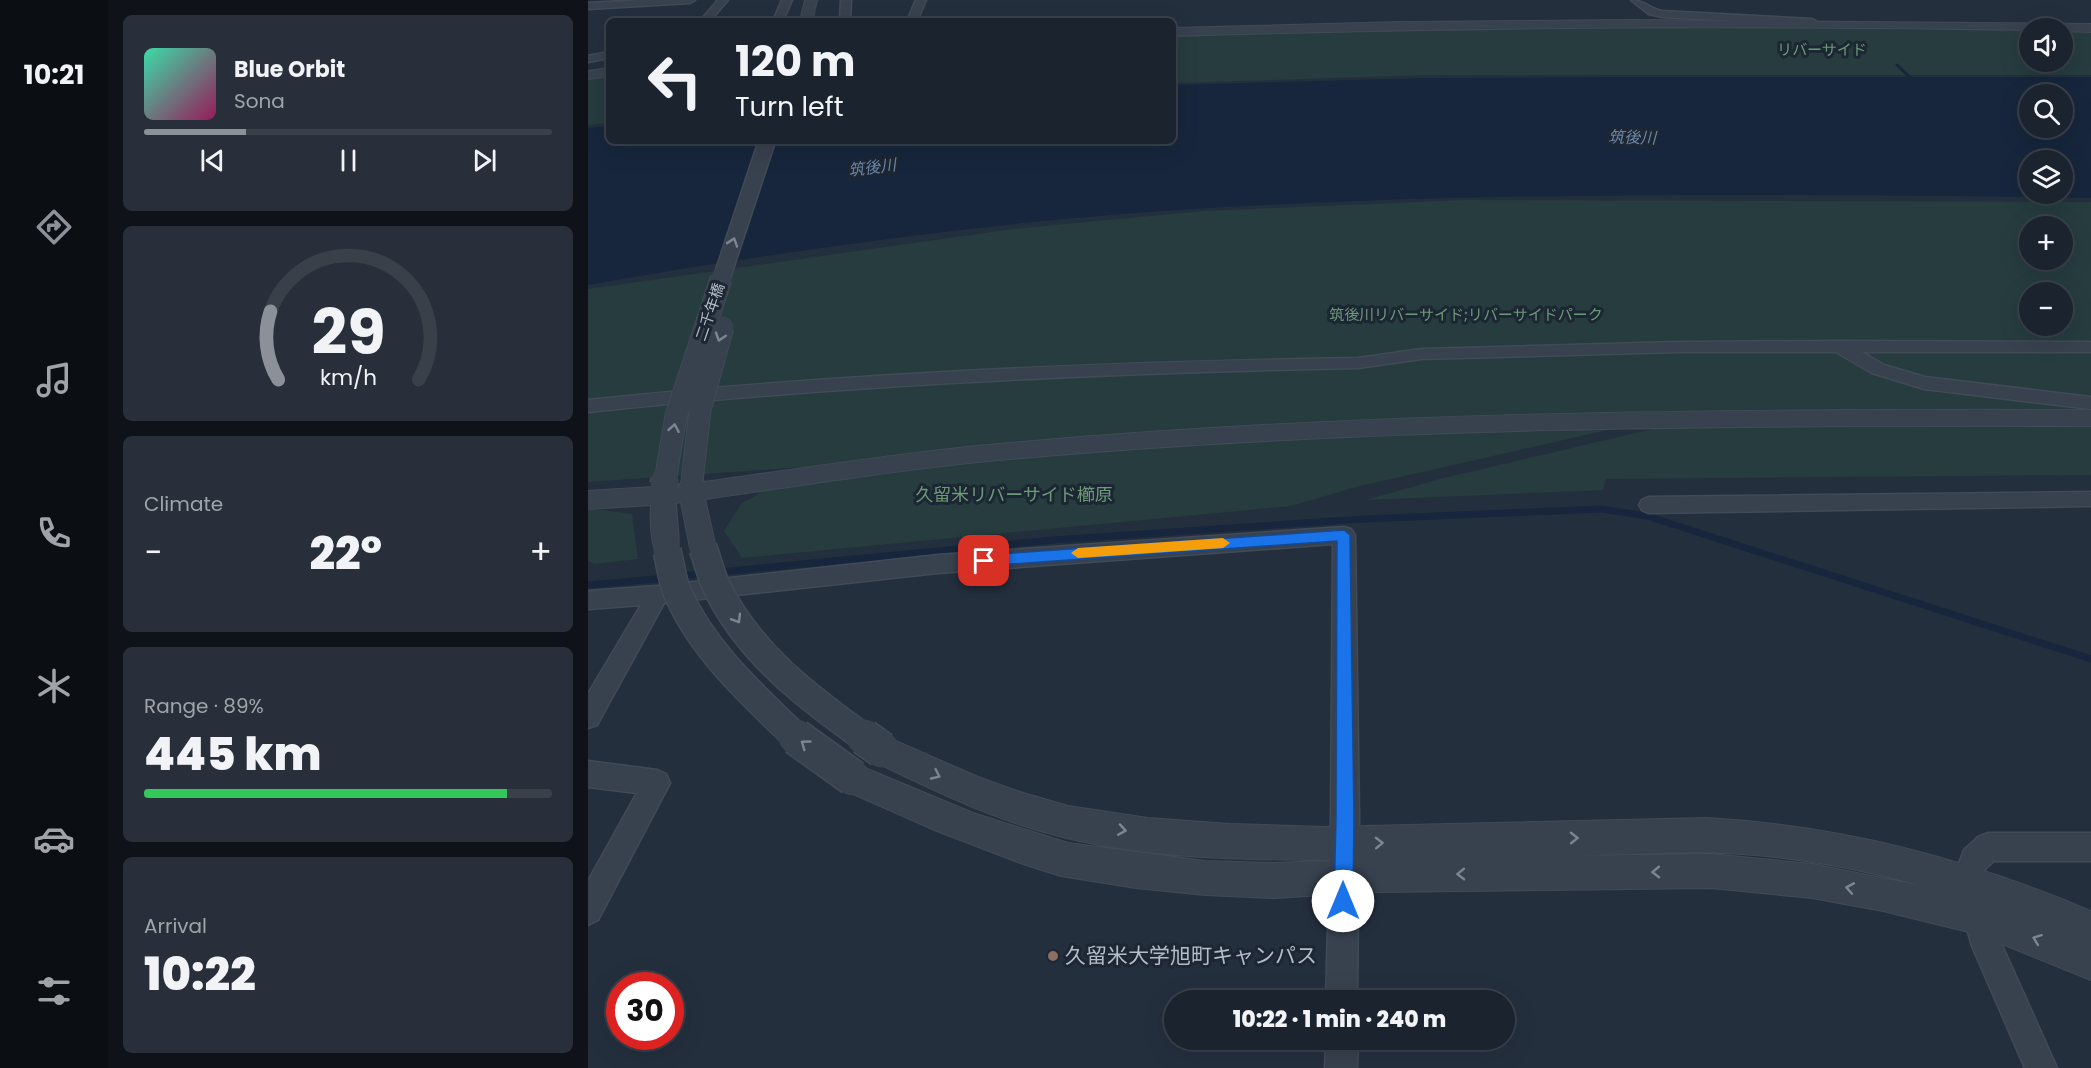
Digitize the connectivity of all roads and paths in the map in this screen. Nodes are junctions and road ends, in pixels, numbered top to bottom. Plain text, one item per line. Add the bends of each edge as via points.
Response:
1 (690, 0) edge
2 (723, 0) edge
3 (786, 0) edge
4 (811, 0) edge
5 (823, 0) edge
6 (846, 0) edge
7 (921, 0) edge
8 (1636, 0) edge
9 (662, 1) edge
10 (588, 6) edge
11 (648, 15) dead end
12 (708, 18) edge
13 (779, 18) edge
14 (807, 18) edge
15 (820, 18) edge
16 (845, 18) edge
17 (913, 18) edge
18 (1812, 22) junction
19 (2091, 28) edge
20 (1176, 32) edge
21 (606, 56) edge
22 (588, 59) edge
23 (766, 144) edge
24 (781, 144) edge
25 (1837, 346) junction
26 (2091, 347) edge
27 (2091, 403) edge
28 (588, 406) edge
29 (2091, 418) edge
30 (691, 487) junction
31 (664, 490) junction
32 (2091, 499) edge
33 (588, 500) edge
34 (1650, 505) dead end
35 (657, 595) junction
36 (588, 600) edge
37 (588, 717) edge
38 (588, 774) edge
39 (1343, 844) junction
40 (2091, 847) edge
41 (1343, 878) junction
42 (1967, 880) junction
43 (588, 910) edge
44 (1977, 916) junction
45 (2091, 929) edge
46 (2091, 962) edge
47 (1342, 990) edge
48 (1342, 1050) edge
49 (1341, 1068) edge
50 (2042, 1068) edge

1 - 9 street
2 - 12 street
3 - 13 street
4 - 14 street
5 - 15 street
6 - 16 street
7 - 17 street
8 - 18 street via 1662,14
9 - 10 street
9 - 11 street
18 - 19 street
18 - 20 street
21 - 22 street
31 -> 23 street, 二千年橋, bridge via 679,406
24 -> 30 street, 二千年橋, bridge via 712,362 700,410
25 - 26 street
25 - 27 street via 1878,369 1924,383
25 - 28 street via 1421,354 1358,363 946,376 730,391
29 - 30 street via 1604,420 1319,431 1008,452
30 - 31 street
30 -> 39 street, 二千年橋, bridge via 716,584 742,627 777,670 882,750 973,791 1067,822 1164,837
31 - 33 street
41 -> 31 street, 二千年橋, bridge via 1235,880 1154,875 1050,856 950,822 853,778 798,739 706,642 678,595 663,523
32 - 34 street
35 - 36 street
35 - 37 street
35 - 39 street via 938,564 1344,535
38 - 43 street via 657,783
39 - 41 street
39 -> 42 street, 二千年橋 via 1706,835 1794,842
40 - 42 street via 1988,847 1974,860
44 -> 41 street, 二千年橋 via 1812,881 1711,871
41 - 47 street
42 - 44 street
42 - 45 street, 二千年橋
46 -> 44 street, 二千年橋
44 - 50 street via 1986,945
48 - 49 street

